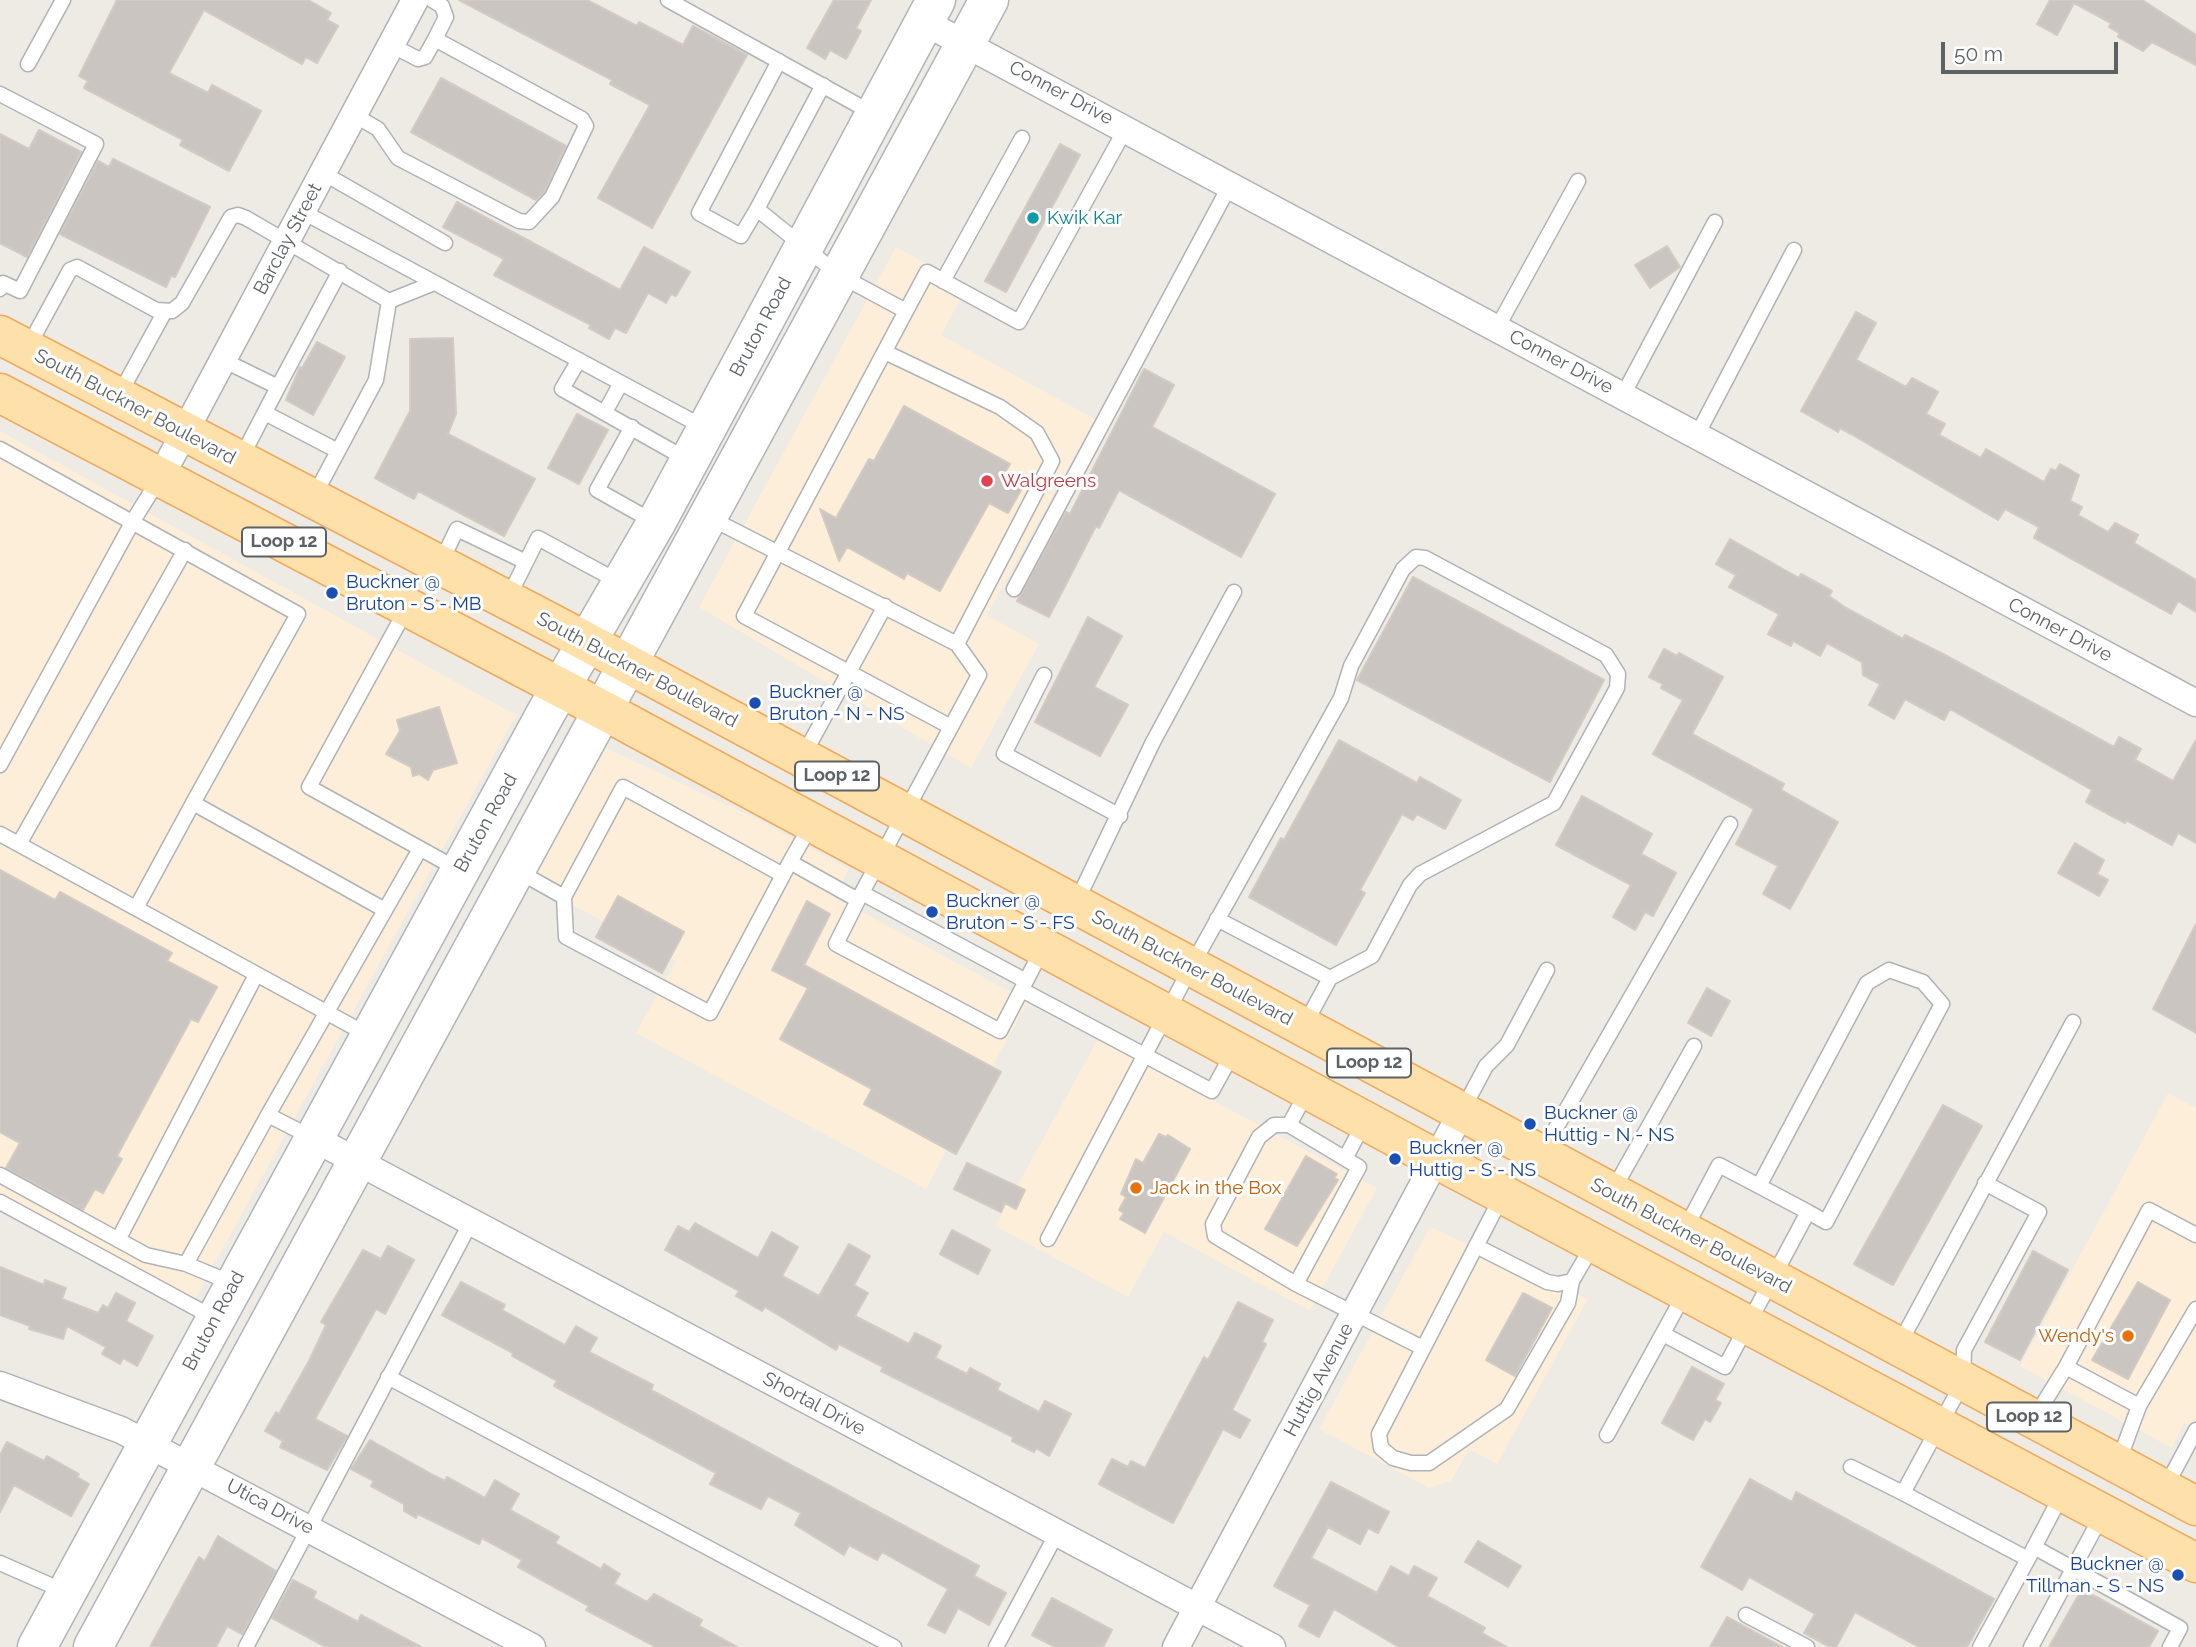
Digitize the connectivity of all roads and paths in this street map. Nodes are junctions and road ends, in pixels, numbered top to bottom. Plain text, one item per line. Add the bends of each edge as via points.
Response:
1 (63, 0) edge
2 (668, 0) edge
3 (989, 0) edge
4 (417, 1) edge
5 (930, 11) edge
6 (435, 39) junction
7 (965, 43) junction
8 (391, 45) junction
9 (779, 61) junction
10 (28, 64) dead end
11 (822, 85) junction
12 (0, 94) edge
13 (874, 114) junction
14 (354, 115) junction
15 (1126, 128) junction
16 (1022, 138) dead end
17 (323, 173) junction
18 (1578, 181) dead end
19 (1230, 185) junction
20 (757, 209) junction
21 (303, 212) junction
22 (1715, 222) dead end
23 (288, 240) junction
24 (445, 243) dead end
25 (804, 249) junction
26 (1794, 250) dead end
27 (340, 271) junction
28 (839, 275) junction
29 (943, 281) junction
30 (434, 282) junction
31 (1, 284) edge
32 (389, 300) junction
33 (906, 311) junction
34 (164, 313) junction
35 (1497, 328) junction
36 (13, 342) edge
37 (885, 352) junction
38 (223, 360) junction
39 (579, 360) junction
40 (621, 383) junction
41 (278, 387) junction
42 (0, 393) edge
43 (1623, 395) junction
44 (118, 398) junction
45 (605, 412) junction
46 (265, 413) junction
47 (632, 427) junction
48 (184, 433) junction
49 (1697, 435) junction
50 (698, 445) junction
51 (0, 449) edge
52 (338, 451) junction
53 (239, 462) junction
54 (160, 478) junction
55 (312, 500) junction
56 (707, 516) junction
57 (133, 521) junction
58 (656, 523) junction
59 (185, 550) junction
60 (777, 552) junction
61 (526, 562) junction
62 (439, 565) junction
63 (622, 584) junction
64 (1014, 589) dead end
65 (1234, 592) dead end
66 (507, 600) junction
67 (407, 607) junction
68 (885, 607) junction
69 (589, 643) junction
70 (957, 644) junction
71 (628, 664) junction
72 (849, 672) junction
73 (1044, 675) dead end
74 (562, 688) junction
75 (2196, 703) edge
76 (603, 710) junction
77 (951, 727) junction
78 (802, 758) junction
79 (0, 765) edge
80 (193, 803) junction
81 (905, 812) junction
82 (1120, 816) junction
83 (812, 823) junction
84 (1730, 824) dead end
85 (0, 834) edge
86 (19, 844) junction
87 (420, 849) junction
88 (881, 858) junction
89 (787, 869) junction
90 (460, 870) junction
91 (516, 870) junction
92 (564, 897) junction
93 (860, 897) junction
94 (1075, 906) junction
95 (136, 908) junction
96 (385, 910) junction
97 (1217, 919) junction
98 (1044, 947) junction
99 (1191, 967) junction
100 (1547, 970) dead end
101 (256, 975) junction
102 (1330, 978) junction
103 (1024, 986) junction
104 (327, 1013) junction
105 (1166, 1014) junction
106 (2073, 1021) dead end
107 (1303, 1027) junction
108 (370, 1036) junction
109 (1693, 1046) dead end
110 (1234, 1050) junction
111 (1144, 1055) junction
112 (1308, 1090) junction
113 (1461, 1113) junction
114 (268, 1115) junction
115 (1365, 1121) junction
116 (1289, 1125) junction
117 (313, 1139) junction
118 (1540, 1155) junction
119 (1346, 1157) junction
120 (1436, 1159) junction
121 (357, 1161) junction
122 (0, 1175) edge
123 (1985, 1184) junction
124 (1759, 1186) junction
125 (1612, 1193) junction
126 (1503, 1194) junction
127 (0, 1202) edge
128 (1808, 1212) junction
129 (471, 1222) junction
130 (1684, 1232) junction
131 (2196, 1235) edge
132 (1048, 1239) dead end
133 (118, 1240) junction
134 (1594, 1244) junction
135 (1476, 1246) junction
136 (186, 1264) junction
137 (1772, 1279) junction
138 (1572, 1281) junction
139 (234, 1284) junction
140 (1296, 1284) junction
141 (1686, 1292) junction
142 (2196, 1308) edge
143 (1354, 1313) junction
144 (215, 1319) junction
145 (1748, 1325) junction
146 (1663, 1334) junction
147 (1899, 1345) junction
148 (1423, 1348) junction
149 (2066, 1367) junction
150 (388, 1377) junction
151 (1963, 1382) junction
152 (0, 1385) edge
153 (2139, 1406) junction
154 (2033, 1419) junction
155 (1939, 1427) junction
156 (2196, 1430) edge
157 (1607, 1435) dead end
158 (148, 1443) junction
159 (2117, 1464) junction
160 (191, 1465) junction
161 (1851, 1467) dead end
162 (2063, 1492) junction
163 (1903, 1493) junction
164 (2180, 1497) edge
165 (2103, 1514) junction
166 (308, 1527) junction
167 (1057, 1533) junction
168 (2031, 1553) junction
169 (0, 1563) edge
170 (2196, 1563) edge
171 (2074, 1569) junction
172 (67, 1592) junction
173 (1197, 1607) junction
174 (1746, 1615) dead end
175 (37, 1647) edge
176 (93, 1647) edge
177 (246, 1647) edge
178 (532, 1647) edge
179 (894, 1647) edge
180 (996, 1647) edge
181 (1176, 1647) edge
182 (1272, 1647) edge
183 (1807, 1647) edge
184 (1980, 1647) edge
185 (2031, 1647) edge
186 (2170, 1647) edge

1 - 10 lane
2 - 9 lane
3 - 7 main road
4 - 6 lane via 442,6 446,17
4 - 8 street, Barclay Street
5 - 7 street, Conner Drive
5 - 13 main road, Bruton Road
6 - 8 lane via 425,57 418,59
6 - 14 lane via 582,119 586,126 552,197 528,222 398,158 378,130
7 - 15 street, Conner Drive
7 - 28 main road
8 - 14 street, Barclay Street
9 - 11 lane
9 - 20 lane via 699,213 741,236
11 - 13 lane
11 - 20 lane
12 - 31 lane via 96,144 20,291
13 - 25 main road, Bruton Road
14 - 17 street, Barclay Street
15 - 19 street, Conner Drive
15 - 29 lane via 1019,322
16 - 29 lane
17 - 21 street, Barclay Street
17 - 24 lane
18 - 35 lane
19 - 35 street, Conner Drive
19 - 64 lane
20 - 25 lane
21 - 23 street, Barclay Street
21 - 30 lane
22 - 43 lane
23 - 27 lane
23 - 34 lane via 246,218 232,217 182,303
23 - 38 street, Barclay Street
25 - 28 lane
25 - 50 main road, Bruton Road
26 - 49 lane
27 - 32 lane
27 - 41 lane
28 - 33 lane
28 - 56 main road
29 - 33 lane via 927,272
30 - 32 lane
30 - 39 lane
32 - 52 lane via 376,380
33 - 37 lane
34 - 36 lane via 77,267
34 - 44 lane
35 - 43 street, Conner Drive
36 - 44 main road, South Buckner Boulevard / Loop 12
37 - 60 lane
37 - 70 lane via 1000,407 1037,433 1052,461
38 - 41 lane
38 - 48 street, Barclay Street
39 - 40 lane
39 - 45 lane via 562,389
40 - 45 lane
40 - 50 lane
41 - 46 lane
42 - 54 main road, Loop 12
43 - 49 street, Conner Drive
44 - 48 main road, South Buckner Boulevard / Loop 12
45 - 47 lane
46 - 52 lane
46 - 53 lane
47 - 50 lane
47 - 58 lane via 597,490
48 - 53 main road, South Buckner Boulevard / Loop 12
48 - 54 street, Barclay Street
49 - 75 street, Conner Drive
50 - 58 main road, Bruton Road
51 - 57 lane
52 - 55 lane
53 - 55 main road, South Buckner Boulevard / Loop 12
54 - 57 lane
54 - 67 main road, Loop 12
55 - 62 main road, South Buckner Boulevard / Loop 12
56 - 60 lane
56 - 71 main road
57 - 59 lane
57 - 79 lane
58 - 63 main road, Bruton Road
59 - 80 lane via 298,614
59 - 86 lane
60 - 68 lane
60 - 72 lane via 744,616
61 - 62 lane via 457,529
61 - 63 lane via 538,538
61 - 66 lane
62 - 66 main road, South Buckner Boulevard / Loop 12
63 - 69 main road, Bruton Road
65 - 82 lane via 1153,742
66 - 69 main road, South Buckner Boulevard / Loop 12
67 - 74 main road, Loop 12
67 - 87 lane via 309,787
68 - 70 lane
68 - 72 lane
69 - 71 main road, South Buckner Boulevard / Loop 12
69 - 74 main road, Bruton Road
70 - 77 lane via 979,675
71 - 76 main road
71 - 78 main road, South Buckner Boulevard / Loop 12
72 - 77 lane
72 - 78 lane
73 - 82 lane via 1004,754
74 - 76 main road, Loop 12
74 - 90 main road, Bruton Road
76 - 83 main road, Loop 12
76 - 91 main road
77 - 81 lane
78 - 81 main road, South Buckner Boulevard / Loop 12
80 - 95 lane
80 - 96 lane
81 - 88 lane
81 - 94 main road, South Buckner Boulevard / Loop 12
82 - 94 lane
83 - 88 main road, Loop 12
83 - 89 lane
84 - 118 lane
85 - 86 lane
86 - 95 lane
87 - 90 lane
87 - 96 lane
88 - 93 lane
88 - 98 main road, Loop 12
89 - 92 lane via 623,787
89 - 92 lane via 710,1013 566,937
89 - 93 lane
90 - 108 main road, Bruton Road
91 - 92 lane
91 - 121 main road
93 - 103 lane
93 - 103 lane via 836,944 1000,1031
94 - 99 main road, South Buckner Boulevard / Loop 12
95 - 101 lane
96 - 104 lane
97 - 99 lane
97 - 102 lane
97 - 102 lane via 1341,698 1351,666 1409,561 1425,558 1606,655 1618,674 1617,688 1554,803 1420,874 1372,956
98 - 103 lane
98 - 105 main road, Loop 12
99 - 105 lane
99 - 107 main road, South Buckner Boulevard / Loop 12
100 - 113 lane via 1507,1045 1486,1066
101 - 104 lane
101 - 133 lane
102 - 107 lane
103 - 111 lane
104 - 108 lane
104 - 114 lane
105 - 110 main road, Loop 12
105 - 111 lane
106 - 123 lane
107 - 113 main road, South Buckner Boulevard / Loop 12
108 - 117 main road, Bruton Road
109 - 125 lane
110 - 111 lane via 1212,1091
110 - 112 main road, Loop 12
111 - 132 lane
112 - 115 main road, Loop 12
112 - 116 lane
113 - 118 main road, South Buckner Boulevard / Loop 12
113 - 120 street, Huttig Avenue
114 - 117 lane
114 - 136 lane
115 - 119 lane
115 - 120 main road, Loop 12
116 - 119 lane
116 - 140 lane via 1274,1125 1259,1137 1213,1230 1215,1236
117 - 121 street, Shortal Drive
117 - 139 main road, Bruton Road
118 - 125 main road, South Buckner Boulevard / Loop 12
119 - 140 lane via 1357,1163 1358,1171
120 - 126 main road, Loop 12
120 - 143 street, Huttig Avenue
121 - 129 street, Shortal Drive
121 - 160 main road
122 - 133 lane
123 - 147 lane
123 - 151 lane via 2039,1212 1964,1350
124 - 128 lane
124 - 128 lane via 1867,983 1889,970 1923,982 1942,1004 1826,1222
124 - 130 lane via 1719,1166
125 - 130 main road, South Buckner Boulevard / Loop 12
126 - 134 main road, Loop 12
126 - 135 lane
127 - 144 lane
128 - 137 lane
129 - 150 lane
129 - 167 street, Shortal Drive
130 - 137 main road, South Buckner Boulevard / Loop 12
131 - 149 lane via 2149,1210
133 - 136 lane via 146,1255
134 - 138 lane
134 - 141 main road, Loop 12
135 - 138 lane via 1547,1282
135 - 148 lane
136 - 139 lane
137 - 145 lane
137 - 147 main road, South Buckner Boulevard / Loop 12
138 - 148 lane via 1568,1303 1514,1401 1462,1443 1421,1464 1393,1458 1381,1448 1379,1434
139 - 144 main road, Bruton Road
140 - 143 lane
141 - 145 main road, Loop 12
141 - 146 lane
142 - 153 lane
143 - 148 lane
143 - 173 street, Huttig Avenue
144 - 158 main road, Bruton Road
145 - 146 lane via 1725,1367
145 - 155 main road, Loop 12
146 - 157 lane
147 - 151 main road, South Buckner Boulevard / Loop 12
149 - 153 lane
149 - 154 lane
150 - 166 lane
150 - 179 lane
151 - 154 main road, South Buckner Boulevard / Loop 12
151 - 155 lane
152 - 158 street, Utica Drive
153 - 159 lane
154 - 159 main road, South Buckner Boulevard / Loop 12
155 - 162 main road, Loop 12
155 - 163 lane
156 - 164 lane
158 - 160 street, Utica Drive
158 - 172 main road, Bruton Road
159 - 164 main road, South Buckner Boulevard / Loop 12
160 - 166 street, Utica Drive
160 - 176 main road
161 - 163 lane
162 - 165 main road, Loop 12
162 - 168 lane
163 - 168 lane
165 - 170 main road, Loop 12
165 - 171 lane
166 - 177 lane
166 - 178 street, Utica Drive
167 - 173 street, Shortal Drive
167 - 180 lane
168 - 171 lane
168 - 184 lane
169 - 172 lane
171 - 185 lane
171 - 186 lane via 2180,1628
172 - 175 main road, Bruton Road
173 - 181 street, Huttig Avenue
173 - 182 street, Shortal Drive
174 - 183 lane

